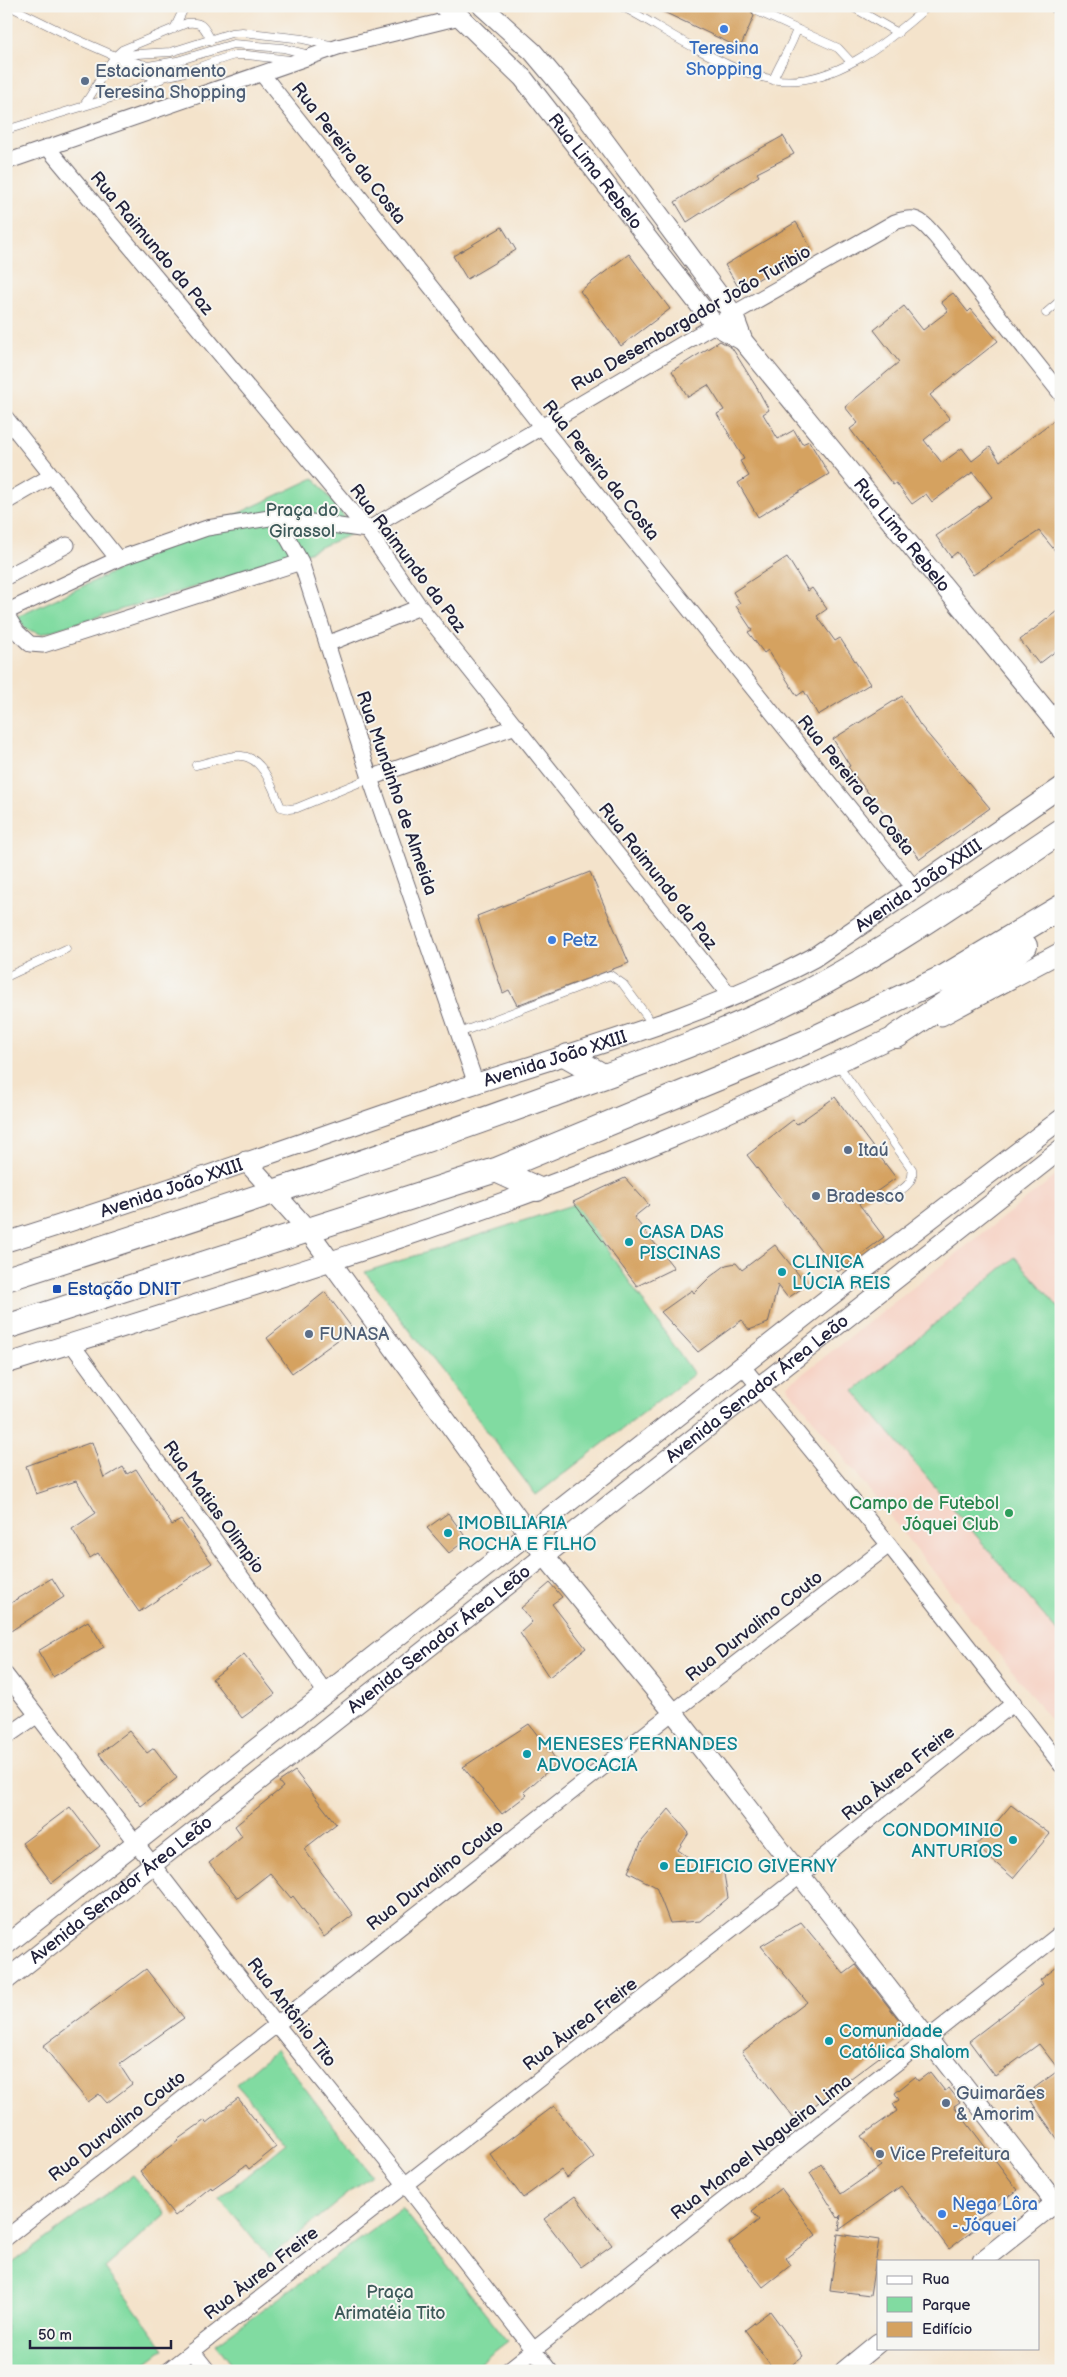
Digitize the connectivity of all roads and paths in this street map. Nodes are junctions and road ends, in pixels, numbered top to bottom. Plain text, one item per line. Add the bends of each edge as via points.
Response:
1 (9, 6) edge
2 (184, 6) edge
3 (443, 6) edge
4 (482, 6) edge
5 (620, 6) edge
6 (851, 6) edge
7 (928, 6) edge
8 (1052, 6) edge
9 (757, 11) dead end
10 (1061, 15) edge
11 (460, 17) junction
12 (174, 29) junction
13 (797, 29) junction
14 (898, 33) junction
15 (211, 40) junction
16 (338, 47) junction
17 (115, 56) junction
18 (314, 56) junction
19 (298, 62) junction
20 (851, 62) junction
21 (262, 74) junction
22 (163, 78) junction
23 (773, 80) junction
24 (82, 106) junction
25 (6, 130) edge
26 (48, 147) junction
27 (6, 162) edge
28 (1061, 300) edge
29 (1046, 313) dead end
30 (733, 314) junction
31 (715, 325) junction
32 (743, 341) junction
33 (1061, 394) edge
34 (6, 418) edge
35 (542, 427) junction
36 (51, 476) junction
37 (6, 502) edge
38 (276, 517) junction
39 (366, 530) junction
40 (67, 545) dead end
41 (118, 559) junction
42 (301, 562) junction
43 (6, 577) edge
44 (420, 607) junction
45 (6, 613) edge
46 (327, 644) junction
47 (516, 726) junction
48 (1061, 729) edge
49 (196, 765) dead end
50 (370, 778) junction
51 (1061, 787) edge
52 (1061, 831) edge
53 (914, 888) junction
54 (1061, 907) edge
55 (66, 949) dead end
56 (1061, 952) edge
57 (6, 978) edge
58 (731, 997) junction
59 (654, 1026) junction
60 (459, 1033) junction
61 (897, 1036) junction
62 (568, 1056) junction
63 (837, 1063) junction
64 (603, 1076) junction
65 (476, 1084) junction
66 (1054, 1124) edge
67 (1061, 1147) edge
68 (246, 1161) junction
69 (496, 1170) junction
70 (972, 1187) junction
71 (537, 1189) junction
72 (275, 1192) junction
73 (887, 1198) dead end
74 (988, 1207) junction
75 (307, 1229) junction
76 (7, 1238) edge
77 (330, 1260) junction
78 (869, 1266) junction
79 (6, 1279) edge
80 (887, 1287) junction
81 (6, 1327) edge
82 (71, 1343) junction
83 (6, 1364) edge
84 (743, 1367) junction
85 (760, 1387) junction
86 (529, 1534) junction
87 (889, 1545) junction
88 (545, 1556) junction
89 (6, 1675) edge
90 (326, 1693) junction
91 (1014, 1703) junction
92 (673, 1712) junction
93 (36, 1716) junction
94 (6, 1737) edge
95 (1061, 1765) edge
96 (135, 1842) junction
97 (153, 1866) junction
98 (801, 1875) junction
99 (1061, 1933) edge
100 (6, 1945) edge
101 (6, 1980) edge
102 (276, 2024) junction
103 (928, 2038) junction
104 (405, 2184) junction
105 (1059, 2203) edge
106 (6, 2238) edge
107 (983, 2260) edge
108 (877, 2344) edge
109 (534, 2350) junction
110 (192, 2351) junction
111 (167, 2371) edge
112 (208, 2371) edge
113 (507, 2371) edge
114 (550, 2371) edge
115 (844, 2371) edge

1 - 17 lane
2 - 12 lane
3 - 11 street, Rua Lima Rebelo
4 - 30 street, Rua Lima Rebelo via 534,52 580,108
5 - 23 lane via 695,48 758,77
6 - 14 lane
7 - 14 lane
8 - 10 lane
9 - 13 lane
11 - 16 street
11 - 31 street, Rua Lima Rebelo via 523,78
12 - 15 lane via 197,22 202,24
12 - 17 lane via 122,50
13 - 20 lane via 838,48
13 - 23 lane
14 - 20 lane
15 - 16 lane via 242,32 303,39
15 - 17 lane via 170,52
16 - 18 street
17 - 18 lane via 148,66 159,65 246,43
17 - 22 lane via 141,75
17 - 24 lane
18 - 19 street
19 - 21 street
19 - 22 lane via 246,54
20 - 23 lane via 810,78
21 - 26 street
21 - 35 street, Rua Pereira da Costa
22 - 24 lane
24 - 25 lane
26 - 27 street
26 - 39 street, Rua Raimundo da Paz
28 - 29 lane
30 - 31 street, Rua Desembargador João Turibio
30 - 32 street, Rua Lima Rebelo
30 - 33 street, Rua Desembargador João Turibio via 895,222 916,218
31 - 32 street, Rua Lima Rebelo
31 - 35 street, Rua Desembargador João Turibio
32 - 48 street, Rua Lima Rebelo
34 - 36 street
35 - 39 street, Rua Desembargador João Turibio
35 - 53 street, Rua Pereira da Costa
36 - 37 street
36 - 41 street
38 - 39 street
38 - 41 street via 207,528
38 - 42 street, Rua Mundinho de Almeida
39 - 44 street, Rua Raimundo da Paz
40 - 43 street
41 - 45 street
42 - 45 street via 43,644 30,644
42 - 46 street, Rua Mundinho de Almeida
44 - 46 street
44 - 47 street, Rua Raimundo da Paz
46 - 50 street, Rua Mundinho de Almeida
47 - 50 street
47 - 58 street, Rua Raimundo da Paz
49 - 50 lane via 242,755 265,773 281,807 289,809
50 - 60 street, Rua Mundinho de Almeida
51 - 53 street, Avenida João XXIII
52 - 64 main road, Avenida João XXIII via 879,951 790,1000 697,1041
53 - 58 street, Avenida João XXIII via 814,958
54 - 61 main road via 1038,936
54 - 69 main road via 946,976 806,1042
55 - 57 lane
56 - 61 street via 949,1013
58 - 59 street, Avenida João XXIII
59 - 60 lane via 623,984 610,975
59 - 62 street, Avenida João XXIII
60 - 65 street, Rua Mundinho de Almeida
61 - 63 street
62 - 64 main road
62 - 65 street, Avenida João XXIII
63 - 71 street via 676,1136
63 - 73 lane via 912,1169 910,1183
64 - 72 main road, Avenida João XXIII
65 - 68 street, Avenida João XXIII
66 - 67 street
66 - 70 street, Avenida Senador Área Leão
67 - 74 street, Avenida Senador Área Leão
68 - 72 street
68 - 76 street, Avenida João XXIII
69 - 71 main road
69 - 75 main road
70 - 74 street
70 - 78 street, Avenida Senador Área Leão
71 - 77 street
72 - 75 street
72 - 79 main road, Avenida João XXIII
74 - 80 street, Avenida Senador Área Leão
75 - 77 street
75 - 81 main road
77 - 82 street
77 - 86 street
78 - 80 street
78 - 84 street, Avenida Senador Área Leão
80 - 85 street, Avenida Senador Área Leão
82 - 83 street
82 - 90 street, Rua Matias Olimpio
84 - 85 street
84 - 86 street, Avenida Senador Área Leão
85 - 87 street
85 - 88 street, Avenida Senador Área Leão
86 - 88 street
86 - 90 street, Avenida Senador Área Leão
87 - 91 street
87 - 92 street, Rua Durvalino Couto
88 - 92 street
88 - 97 street, Avenida Senador Área Leão
89 - 93 street, Rua Antônio Tito
90 - 96 street, Avenida Senador Área Leão
91 - 95 street
91 - 98 street, Rua Àurea Freire
92 - 98 street
92 - 102 street, Rua Durvalino Couto
93 - 94 street
93 - 96 street, Rua Antônio Tito
96 - 97 street, Rua Antônio Tito
96 - 100 street, Avenida Senador Área Leão
97 - 101 street, Avenida Senador Área Leão
97 - 102 street, Rua Antônio Tito
98 - 103 street
98 - 104 street, Rua Àurea Freire
99 - 103 street, Rua Manoel Nogueira Lima
102 - 104 street, Rua Antônio Tito
102 - 106 street, Rua Durvalino Couto
103 - 105 street
103 - 109 street, Rua Manoel Nogueira Lima
104 - 109 street, Rua Antônio Tito
104 - 110 street, Rua Àurea Freire
105 - 107 street
108 - 115 street
109 - 113 street, Rua Manoel Nogueira Lima
109 - 114 street, Rua Antônio Tito
110 - 111 street, Rua Àurea Freire
110 - 112 street

